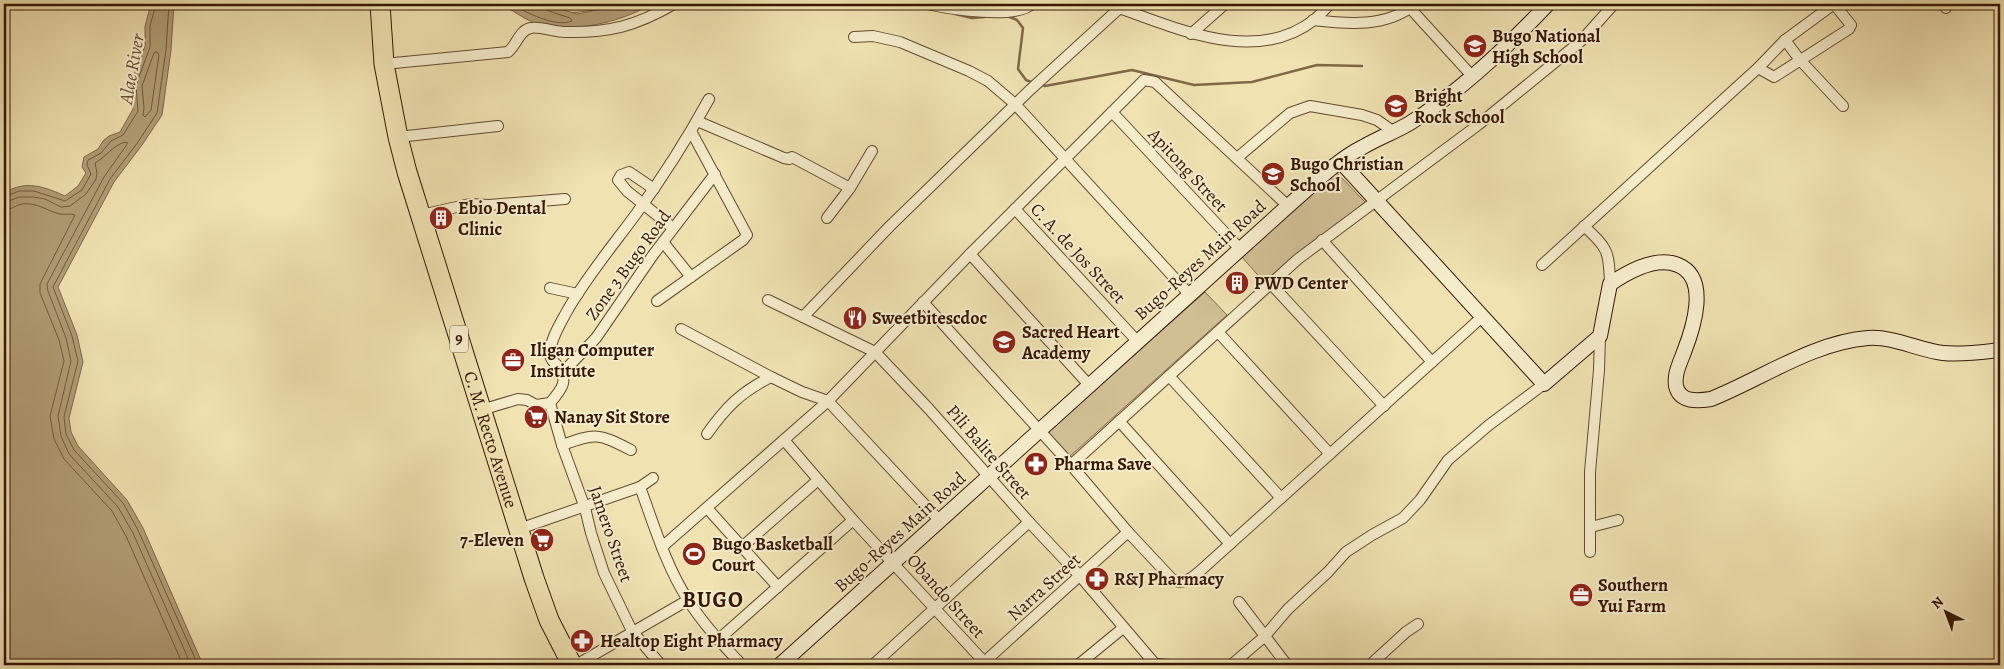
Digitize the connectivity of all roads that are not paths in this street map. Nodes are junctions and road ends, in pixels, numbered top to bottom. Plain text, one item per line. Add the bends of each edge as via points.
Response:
1 (380, 4) edge
2 (674, 4) edge
3 (927, 4) edge
4 (1032, 4) edge
5 (1224, 4) edge
6 (1330, 4) edge
7 (1548, 4) edge
8 (1614, 4) edge
9 (1121, 6) edge
10 (1413, 6) edge
11 (1313, 20) junction
12 (1191, 34) junction
13 (854, 37) dead end
14 (1785, 40) junction
15 (1800, 60) junction
16 (384, 64) junction
17 (1758, 68) junction
18 (1472, 76) junction
19 (710, 99) dead end
20 (1015, 104) junction
21 (1842, 106) dead end
22 (1112, 112) junction
23 (697, 121) junction
24 (498, 126) dead end
25 (691, 132) junction
26 (1394, 132) junction
27 (398, 137) junction
28 (872, 151) dead end
29 (1237, 158) junction
30 (1066, 160) junction
31 (1341, 162) junction
32 (715, 174) junction
33 (850, 188) junction
34 (654, 189) junction
35 (565, 199) dead end
36 (1376, 200) junction
37 (643, 204) junction
38 (1288, 206) junction
39 (1015, 209) junction
40 (420, 215) junction
41 (827, 218) dead end
42 (1584, 226) junction
43 (673, 228) junction
44 (1322, 240) junction
45 (664, 242) junction
46 (1240, 249) junction
47 (970, 254) junction
48 (1542, 265) dead end
49 (691, 277) junction
50 (1271, 284) junction
51 (1610, 284) junction
52 (550, 288) dead end
53 (578, 294) junction
54 (1190, 295) junction
55 (768, 300) dead end
56 (658, 301) dead end
57 (923, 302) junction
58 (803, 317) junction
59 (1482, 317) junction
60 (681, 329) dead end
61 (1218, 332) junction
62 (1600, 336) junction
63 (1138, 342) junction
64 (2000, 350) edge
65 (875, 352) junction
66 (1432, 362) junction
67 (563, 372) junction
68 (1169, 376) junction
69 (771, 377) junction
70 (1544, 384) junction
71 (1090, 385) junction
72 (828, 401) junction
73 (550, 403) junction
74 (1384, 406) junction
75 (481, 410) junction
76 (1119, 421) junction
77 (1039, 430) junction
78 (707, 434) dead end
79 (784, 440) junction
80 (562, 445) junction
81 (631, 450) dead end
82 (1330, 454) junction
83 (1071, 465) junction
84 (989, 477) junction
85 (653, 478) dead end
86 (818, 480) junction
87 (640, 487) junction
88 (1281, 498) junction
89 (585, 508) junction
90 (707, 508) junction
91 (853, 520) junction
92 (1618, 520) dead end
93 (940, 521) junction
94 (1029, 522) junction
95 (1591, 527) junction
96 (519, 529) junction
97 (1128, 532) junction
98 (1230, 544) junction
99 (662, 547) junction
100 (742, 547) junction
101 (1590, 552) dead end
102 (894, 564) junction
103 (1080, 576) junction
104 (778, 588) junction
105 (688, 600) junction
106 (1239, 602) dead end
107 (936, 609) junction
108 (1418, 624) dead end
109 (1123, 628) junction
110 (632, 631) junction
111 (1264, 637) junction
112 (718, 640) junction
113 (984, 664) edge
114 (574, 665) edge
115 (661, 665) edge
116 (742, 665) edge
117 (780, 665) edge
118 (873, 665) edge
119 (1078, 665) edge
120 (1155, 665) edge
121 (1170, 665) edge
122 (1232, 665) edge
123 (1287, 665) edge
124 (1370, 665) edge

1 - 16 highway, C. M. Recto Avenue / 9
2 - 16 street via 652,17 607,30 563,32 531,27 522,32 508,52
3 - 4 street via 972,11 1012,12 1022,11
5 - 12 street
6 - 11 street
7 - 18 street, Bugo-Reyes Main Road
8 - 36 street via 1581,41 1478,125
9 - 12 street
9 - 20 street
10 - 11 street via 1383,20 1362,24
10 - 18 street
11 - 12 street via 1289,34 1261,41 1232,41
13 - 20 street via 872,36 900,42 988,81
14 - 15 street
14 - 15 street via 1835,4 1850,24 1849,29
14 - 17 street
15 - 17 street via 1774,76
15 - 21 street
16 - 27 highway, C. M. Recto Avenue / 9
17 - 42 street
18 - 26 street, Bugo-Reyes Main Road via 1418,118
19 - 23 street
20 - 30 street
20 - 58 street via 890,226
22 - 29 street via 1140,82 1150,80
22 - 30 street
22 - 46 street, Apitong Street
23 - 25 street
23 - 33 street via 784,158 792,157
24 - 27 street
25 - 32 street
25 - 34 street
26 - 29 street via 1362,115 1310,106 1290,114
26 - 31 street, Bugo-Reyes Main Road via 1362,147
27 - 40 highway, C. M. Recto Avenue / 9
28 - 33 street
29 - 38 street
30 - 39 street
30 - 54 street
31 - 36 street
31 - 38 street, Bugo-Reyes Main Road
32 - 43 street, Zone 3 Bugo Road
32 - 49 street via 747,235
33 - 41 street
34 - 37 street
34 - 37 street via 633,174 621,174 618,180 622,187
35 - 40 street via 470,204
36 - 44 street
36 - 59 street
37 - 43 street
37 - 53 street
38 - 46 street, Bugo-Reyes Main Road
39 - 47 street
39 - 63 street, C. A. de Jos Street
40 - 75 highway, C. M. Recto Avenue / 9
42 - 48 street
42 - 51 street via 1597,238 1610,258
43 - 45 street, Zone 3 Bugo Road
44 - 50 street
44 - 66 street
45 - 49 street
45 - 67 street, Zone 3 Bugo Road via 596,338
46 - 54 street, Bugo-Reyes Main Road
47 - 57 street
47 - 71 street
49 - 56 street
50 - 61 street
50 - 74 street
51 - 62 street
51 - 64 street via 1628,272 1664,262 1684,268 1692,276 1696,287 1695,317 1676,375 1678,391 1690,400 1711,398 1794,360 1861,338 1882,338 1944,353
52 - 53 street
53 - 67 street via 565,314 550,354
54 - 63 street, Bugo-Reyes Main Road
55 - 58 street, Pili Balite Street
57 - 65 street
57 - 77 street
58 - 65 street, Pili Balite Street
59 - 66 street
59 - 70 street
60 - 69 street
61 - 68 street
61 - 82 street
62 - 70 street
62 - 95 street via 1590,472
63 - 71 street, Bugo-Reyes Main Road
65 - 72 street
65 - 84 street, Pili Balite Street
66 - 74 street
67 - 73 street via 563,384
68 - 76 street
68 - 88 street
69 - 72 street
69 - 78 street via 737,397
70 - 111 street via 1448,460 1403,518 1346,552
71 - 77 street, Bugo-Reyes Main Road
72 - 79 street
72 - 93 street
73 - 75 street via 536,405 518,399
73 - 80 street, Jamero Street
74 - 82 street
75 - 96 highway, C. M. Recto Avenue / 9
76 - 83 street
76 - 98 street
77 - 83 street
77 - 84 street, Bugo-Reyes Main Road
79 - 86 street, Obando Street
79 - 90 street
80 - 81 street via 583,436 601,436
80 - 89 street, Jamero Street
82 - 88 street
83 - 97 street
84 - 93 street, Bugo-Reyes Main Road
84 - 94 street, Pili Balite Street
85 - 87 street
86 - 91 street, Obando Street
86 - 100 street
87 - 89 street
87 - 99 street
88 - 98 street
89 - 96 street
89 - 110 street, Jamero Street via 604,573
90 - 99 street
90 - 100 street
91 - 102 street, Obando Street
91 - 104 street
92 - 95 street
93 - 102 street, Bugo-Reyes Main Road
94 - 103 street, Pili Balite Street
94 - 107 street
95 - 101 street
96 - 114 highway, C. M. Recto Avenue / 9 via 549,620
97 - 98 street via 1176,581 1182,582
97 - 103 street, Narra Street
99 - 105 street
100 - 104 street
102 - 107 street, Obando Street
102 - 117 street, Bugo-Reyes Main Road
103 - 109 street, Pili Balite Street
103 - 113 street, Narra Street
104 - 112 street
105 - 110 street
105 - 112 street
106 - 111 street
107 - 113 street, Obando Street
107 - 118 street
108 - 124 street
109 - 119 street
109 - 120 street, Pili Balite Street
110 - 114 street
110 - 115 street, Jamero Street
111 - 122 street
111 - 123 street
112 - 116 street
120 - 121 street

